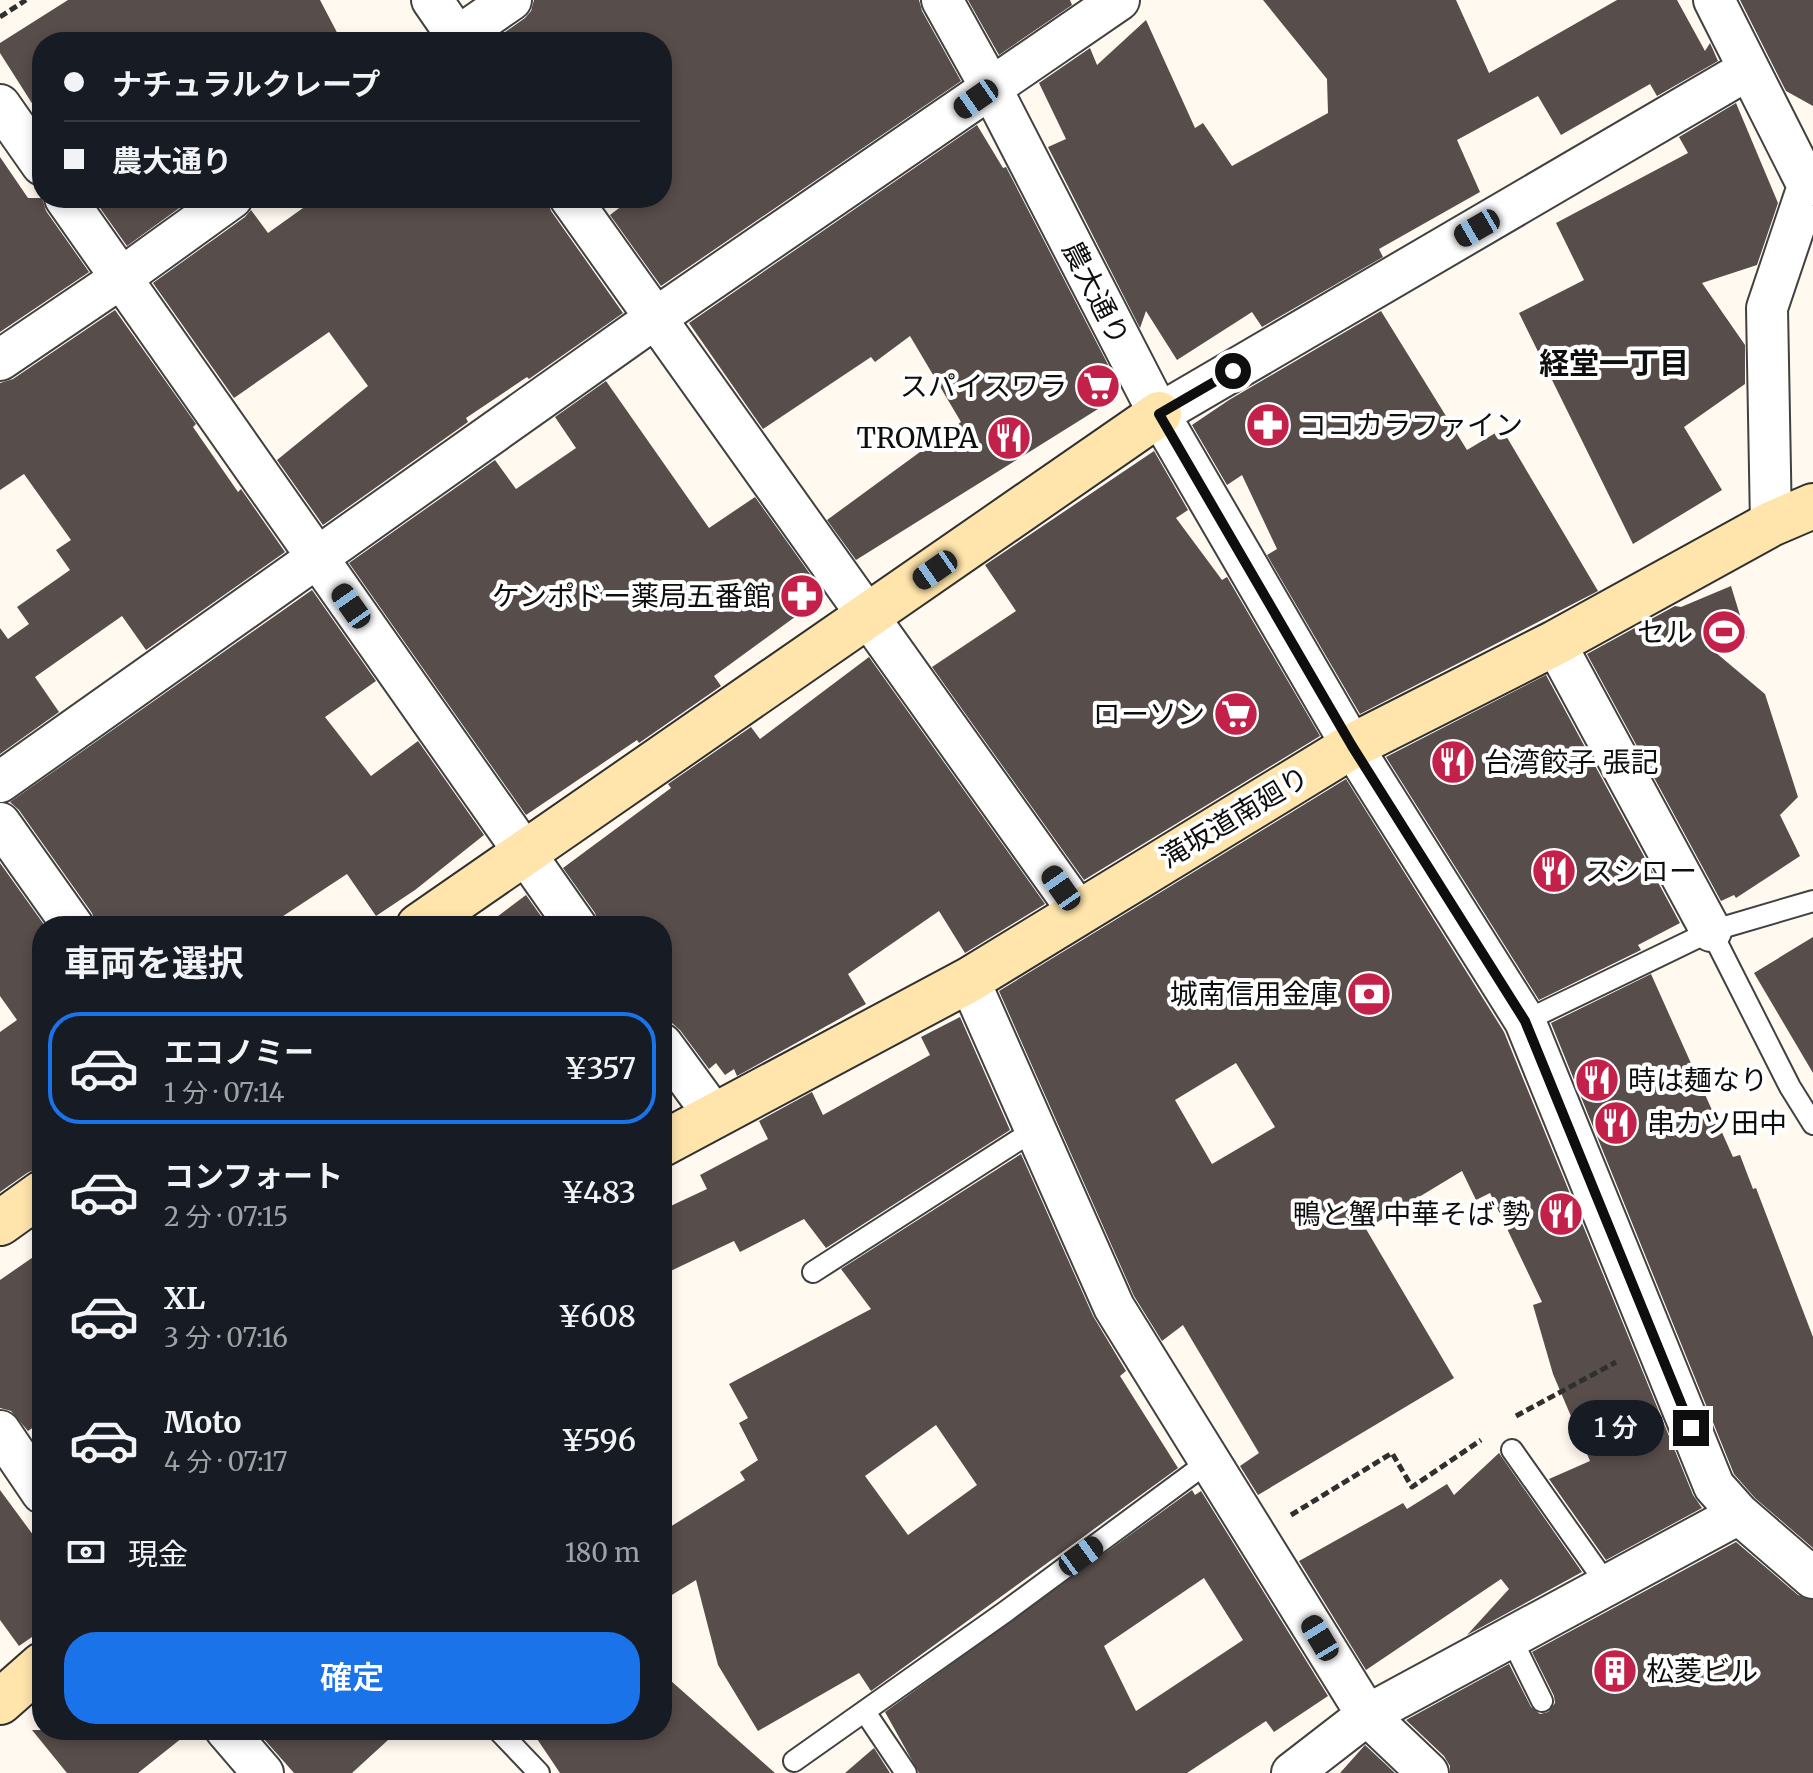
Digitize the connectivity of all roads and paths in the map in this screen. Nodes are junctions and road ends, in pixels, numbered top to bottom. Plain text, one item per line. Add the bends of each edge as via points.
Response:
1 (26, 0) edge
2 (432, 0) edge
3 (511, 0) edge
4 (942, 0) edge
5 (1119, 0) edge
6 (1714, 0) edge
7 (0, 17) edge
8 (451, 32) edge
9 (467, 32) edge
10 (1749, 69) junction
11 (991, 88) junction
12 (0, 105) edge
13 (32, 151) edge
14 (1810, 182) edge
15 (72, 208) edge
16 (218, 208) edge
17 (577, 208) edge
18 (121, 278) junction
19 (654, 319) junction
20 (0, 360) edge
21 (1159, 414) junction
22 (1813, 506) edge
23 (1771, 524) junction
24 (316, 557) junction
25 (869, 617) junction
26 (1555, 643) junction
27 (1352, 746) junction
28 (0, 782) edge
29 (0, 823) edge
30 (523, 853) junction
31 (1813, 901) edge
32 (1078, 911) junction
33 (66, 916) edge
34 (433, 916) edge
35 (569, 916) edge
36 (1711, 931) junction
37 (969, 980) junction
38 (1525, 1021) junction
39 (672, 1058) edge
40 (714, 1115) junction
41 (1813, 1124) edge
42 (1034, 1130) junction
43 (672, 1138) edge
44 (32, 1200) edge
45 (0, 1223) edge
46 (813, 1272) dead end
47 (1656, 1341) junction
48 (1514, 1417) dead end
49 (0, 1431) edge
50 (1488, 1435) dead end
51 (1512, 1450) dead end
52 (1208, 1462) junction
53 (32, 1478) edge
54 (1739, 1514) junction
55 (1257, 1536) junction
56 (1813, 1578) edge
57 (1608, 1586) junction
58 (1511, 1638) junction
59 (32, 1674) edge
60 (1542, 1701) dead end
61 (0, 1702) edge
62 (865, 1712) junction
63 (1367, 1715) junction
64 (235, 1740) edge
65 (508, 1740) edge
66 (794, 1761) dead end
67 (263, 1773) edge
68 (539, 1773) edge
69 (906, 1773) edge
70 (1292, 1773) edge
71 (1428, 1773) edge

1 - 7 path
2 - 8 street
3 - 9 street
4 - 11 street, 農大通り
5 - 11 street
6 - 10 street
10 - 14 street
10 - 21 street
11 - 19 street
11 - 21 street, 農大通り
12 - 13 street
14 - 23 street via 1767,308
15 - 18 street
16 - 18 street
17 - 19 street
18 - 20 street
18 - 24 street
19 - 24 street
19 - 25 street
21 - 25 street
21 - 27 street, 農大通り
22 - 23 street, 滝坂道南廻り
23 - 26 street, 滝坂道南廻り
24 - 28 street
24 - 30 street
25 - 30 street
25 - 32 street
26 - 27 street, 滝坂道南廻り
26 - 36 street
27 - 32 street, 滝坂道南廻り
27 - 38 street, 農大通り
29 - 33 street
30 - 34 street
30 - 35 street
31 - 36 lane
32 - 37 street, 滝坂道南廻り
36 - 38 lane
36 - 41 lane
37 - 40 street, 滝坂道南廻り
37 - 42 street
38 - 47 street, 農大通り
39 - 40 street
40 - 43 street, 滝坂道南廻り
42 - 46 lane
42 - 52 street via 1114,1307
44 - 45 street
47 - 48 path
47 - 54 street, 農大通り via 1714,1486
49 - 53 street
50 - 55 path via 1412,1487 1392,1453
51 - 57 lane
52 - 55 street
52 - 62 lane
54 - 56 street, 農大通り
54 - 57 street
55 - 63 street
57 - 58 street
58 - 60 lane
58 - 63 street
59 - 61 street
62 - 66 lane
62 - 69 lane
63 - 70 street
63 - 71 street
64 - 67 street
65 - 68 lane

